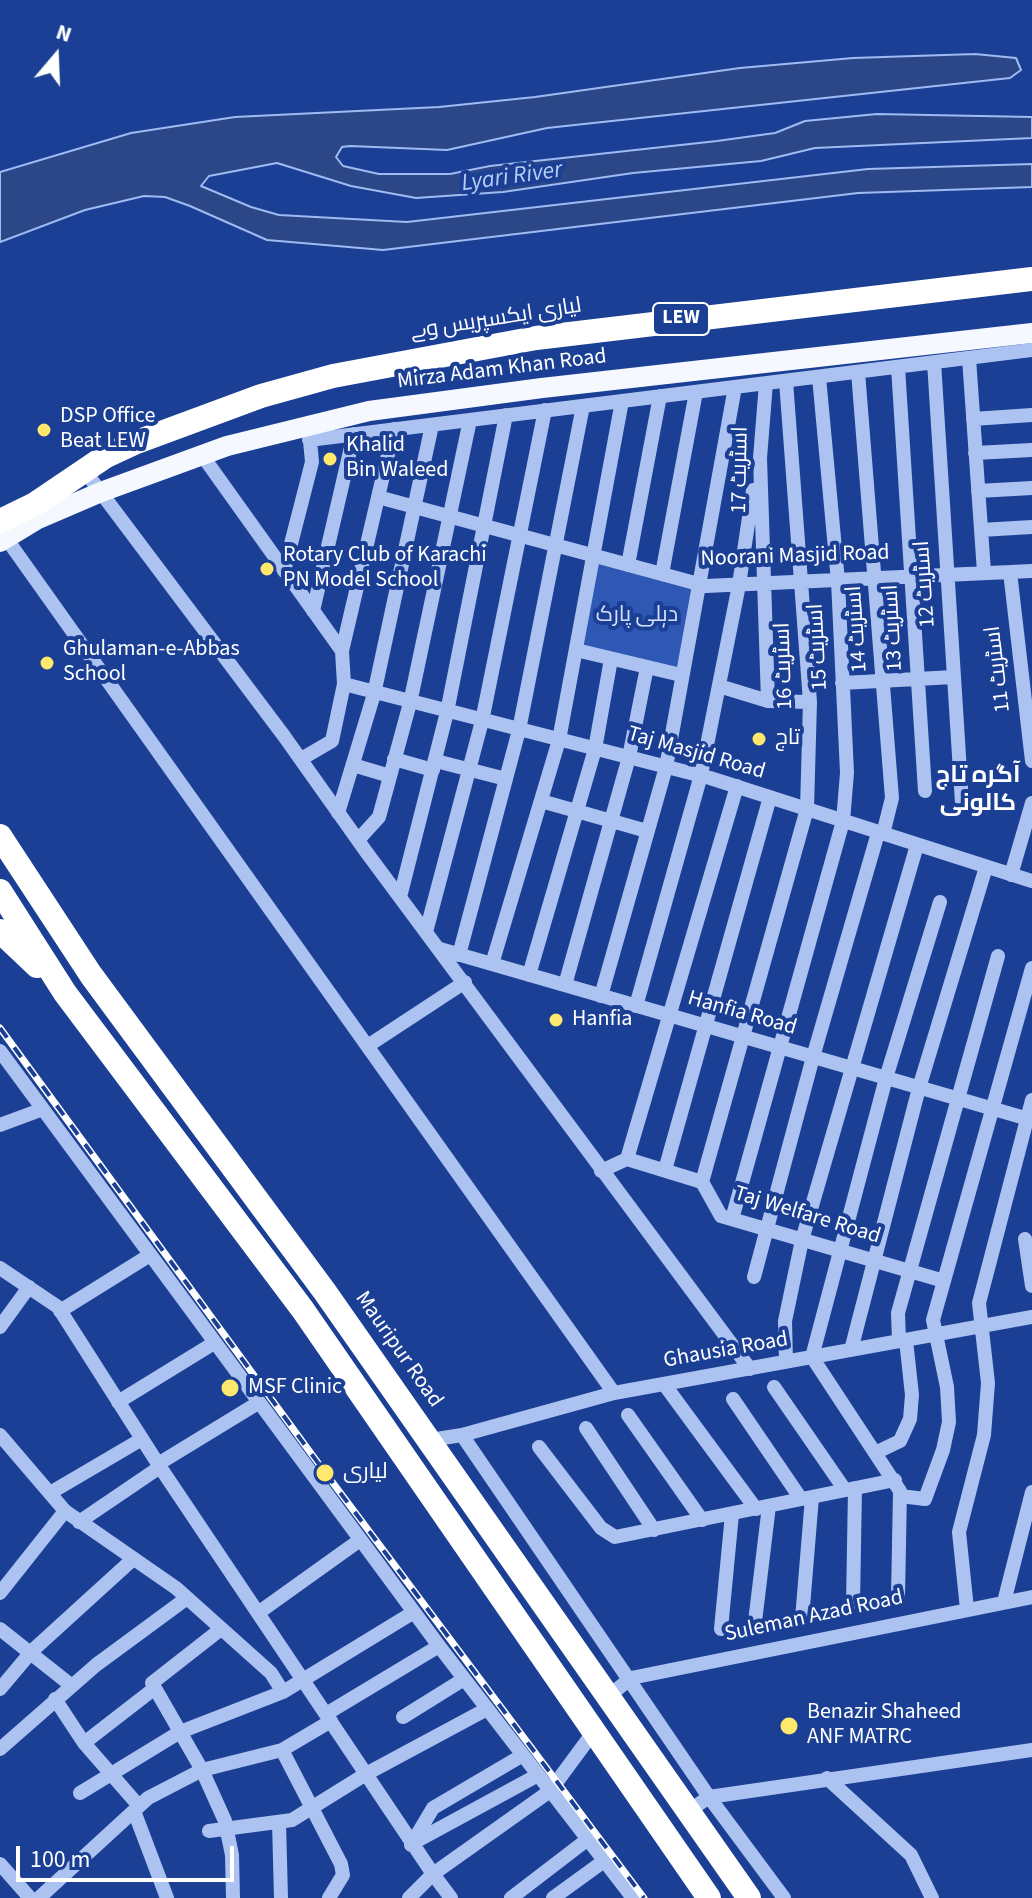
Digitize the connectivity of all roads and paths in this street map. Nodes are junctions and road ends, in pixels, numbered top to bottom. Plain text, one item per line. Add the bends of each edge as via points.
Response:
1 (1032, 279) edge
2 (1032, 333) edge
3 (1032, 350) edge
4 (969, 358) junction
5 (934, 362) junction
6 (898, 367) junction
7 (858, 372) junction
8 (819, 377) junction
9 (786, 381) junction
10 (766, 383) junction
11 (735, 387) junction
12 (696, 392) junction
13 (660, 396) junction
14 (622, 401) junction
15 (583, 406) junction
16 (545, 410) junction
17 (506, 415) junction
18 (1032, 415) edge
19 (973, 419) junction
20 (470, 420) junction
21 (432, 425) junction
22 (394, 429) junction
23 (309, 433) junction
24 (354, 434) junction
25 (1032, 450) edge
26 (975, 453) junction
27 (202, 455) junction
28 (84, 470) junction
29 (1032, 488) edge
30 (761, 490) junction
31 (978, 491) junction
32 (101, 492) junction
33 (378, 497) junction
34 (414, 507) junction
35 (449, 516) junction
36 (484, 525) junction
37 (1032, 527) edge
38 (981, 530) junction
39 (2, 534) edge
40 (522, 534) junction
41 (556, 543) junction
42 (594, 555) junction
43 (628, 565) junction
44 (284, 571) junction
45 (1032, 571) edge
46 (984, 572) junction
47 (1010, 572) junction
48 (947, 573) junction
49 (662, 574) junction
50 (913, 575) junction
51 (877, 578) junction
52 (838, 581) junction
53 (803, 583) junction
54 (697, 584) junction
55 (739, 585) junction
56 (763, 585) junction
57 (313, 611) junction
58 (576, 650) junction
59 (342, 651) junction
60 (611, 659) junction
61 (647, 667) junction
62 (681, 675) junction
63 (954, 677) junction
64 (919, 679) junction
65 (884, 681) junction
66 (842, 683) junction
67 (344, 684) junction
68 (719, 686) junction
69 (374, 694) junction
70 (768, 701) junction
71 (810, 702) junction
72 (410, 703) junction
73 (1029, 706) edge
74 (447, 712) junction
75 (482, 721) junction
76 (519, 730) junction
77 (559, 740) junction
78 (595, 749) junction
79 (629, 757) junction
80 (301, 759) junction
81 (394, 759) junction
82 (1032, 761) edge
83 (353, 765) junction
84 (434, 766) junction
85 (666, 767) junction
86 (469, 770) junction
87 (701, 775) junction
88 (390, 776) junction
89 (506, 779) junction
90 (737, 786) junction
91 (925, 791) dead end
92 (770, 797) junction
93 (541, 801) junction
94 (962, 803) dead end
95 (1032, 803) edge
96 (807, 809) junction
97 (577, 811) junction
98 (338, 813) junction
99 (611, 821) junction
100 (843, 821) junction
101 (647, 831) junction
102 (881, 834) junction
103 (0, 836) edge
104 (358, 840) junction
105 (917, 845) junction
106 (986, 867) junction
107 (1011, 875) junction
108 (1032, 881) edge
109 (0, 891) edge
110 (400, 897) junction
111 (940, 902) dead end
112 (0, 931) edge
113 (426, 932) junction
114 (440, 949) junction
115 (459, 955) junction
116 (998, 956) dead end
117 (492, 964) junction
118 (1032, 968) edge
119 (529, 975) junction
120 (465, 982) junction
121 (565, 985) junction
122 (65, 993) junction
123 (601, 996) junction
124 (636, 1006) junction
125 (670, 1016) junction
126 (708, 1027) junction
127 (742, 1036) junction
128 (369, 1045) junction
129 (779, 1047) junction
130 (0, 1051) edge
131 (813, 1057) junction
132 (851, 1068) junction
133 (886, 1078) junction
134 (919, 1088) junction
135 (956, 1099) junction
136 (1032, 1100) edge
137 (43, 1109) junction
138 (992, 1109) junction
139 (1029, 1120) edge
140 (0, 1125) edge
141 (627, 1159) junction
142 (665, 1170) junction
143 (601, 1171) junction
144 (702, 1182) junction
145 (732, 1219) junction
146 (767, 1230) junction
147 (996, 1238) junction
148 (1029, 1239) edge
149 (802, 1240) junction
150 (840, 1251) junction
151 (150, 1255) junction
152 (874, 1259) junction
153 (0, 1268) edge
154 (910, 1270) junction
155 (754, 1277) dead end
156 (944, 1281) junction
157 (1032, 1286) edge
158 (29, 1287) junction
159 (60, 1311) junction
160 (1032, 1317) edge
161 (982, 1326) junction
162 (0, 1327) edge
163 (938, 1334) junction
164 (902, 1341) junction
165 (214, 1343) junction
166 (851, 1350) junction
167 (812, 1357) junction
168 (786, 1362) junction
169 (750, 1369) junction
170 (664, 1384) junction
171 (774, 1387) dead end
172 (614, 1393) junction
173 (733, 1399) dead end
174 (118, 1402) junction
175 (258, 1403) junction
176 (628, 1415) dead end
177 (586, 1428) dead end
178 (0, 1435) edge
179 (462, 1435) junction
180 (142, 1439) junction
181 (430, 1440) junction
182 (539, 1447) dead end
183 (877, 1452) junction
184 (159, 1465) junction
185 (895, 1480) junction
186 (850, 1489) junction
187 (1032, 1492) edge
188 (50, 1493) junction
189 (900, 1496) junction
190 (807, 1498) junction
191 (763, 1507) junction
192 (65, 1511) junction
193 (732, 1514) junction
194 (702, 1520) junction
195 (79, 1522) junction
196 (654, 1530) junction
197 (360, 1540) junction
198 (132, 1560) junction
199 (0, 1593) edge
200 (898, 1597) dead end
201 (1032, 1597) edge
202 (187, 1598) junction
203 (1004, 1602) junction
204 (853, 1604) dead end
205 (967, 1609) junction
206 (414, 1612) junction
207 (258, 1613) junction
208 (802, 1619) dead end
209 (0, 1629) edge
210 (221, 1629) junction
211 (721, 1629) dead end
212 (754, 1630) dead end
213 (439, 1646) junction
214 (32, 1651) junction
215 (631, 1678) junction
216 (303, 1679) junction
217 (464, 1679) junction
218 (72, 1686) junction
219 (155, 1688) junction
220 (0, 1689) edge
221 (283, 1692) junction
222 (610, 1695) junction
223 (55, 1699) junction
224 (487, 1709) junction
225 (403, 1717) dead end
226 (328, 1718) junction
227 (595, 1730) junction
228 (180, 1732) junction
229 (84, 1743) junction
230 (0, 1749) edge
231 (282, 1750) junction
232 (1032, 1750) edge
233 (523, 1755) junction
234 (202, 1770) junction
235 (111, 1772) junction
236 (366, 1774) junction
237 (538, 1775) junction
238 (827, 1778) junction
239 (550, 1791) junction
240 (80, 1793) dead end
241 (709, 1797) junction
242 (312, 1807) junction
243 (136, 1809) junction
244 (686, 1813) junction
245 (279, 1822) junction
246 (227, 1828) junction
247 (209, 1831) dead end
248 (588, 1839) junction
249 (411, 1845) junction
250 (604, 1861) junction
251 (0, 1864) edge
252 (433, 1874) junction
253 (30, 1898) edge
254 (39, 1898) edge
255 (167, 1898) edge
256 (233, 1898) edge
257 (281, 1898) edge
258 (329, 1898) edge
259 (409, 1898) edge
260 (451, 1898) edge
261 (511, 1898) edge
262 (553, 1898) edge
263 (633, 1898) edge
264 (709, 1898) edge
265 (749, 1898) edge
266 (784, 1898) edge
267 (932, 1898) edge

1 - 28 highway, لیاری ایکسپریس وے / LEW via 536,338 384,364 204,416 134,443
2 - 23 main road, Mirza Adam Khan Road via 369,411
3 - 4 street
4 - 5 street
4 - 19 street
5 - 6 street
5 - 48 street, اسٹریٹ 12
6 - 7 street
6 - 50 street, اسٹریٹ 13
7 - 8 street
7 - 51 street, اسٹریٹ 14
8 - 9 street
8 - 52 street, اسٹریٹ 15
9 - 10 street
9 - 53 street, اسٹریٹ 16
10 - 11 street
10 - 30 street, اسٹریٹ 17
11 - 12 street
11 - 54 street
12 - 13 street
12 - 49 street
13 - 14 street
13 - 43 street
14 - 15 street
14 - 42 street
15 - 16 street
15 - 41 street
16 - 17 street
16 - 40 street
17 - 20 street
17 - 36 street
18 - 19 street
19 - 26 street
20 - 21 street
20 - 35 street
21 - 22 street
21 - 34 street
22 - 24 street
22 - 33 street
23 - 24 street
23 - 27 main road, Mirza Adam Khan Road
23 - 44 street via 312,462
24 - 57 street
25 - 26 street
26 - 31 street
27 - 32 main road, Mirza Adam Khan Road
27 - 44 street
28 - 32 street
28 - 39 highway, لیاری ایکسپریس وے / LEW
29 - 31 street
30 - 55 street via 753,490
30 - 56 street, اسٹریٹ 17
31 - 38 street
32 - 39 main road, Mirza Adam Khan Road
32 - 80 street
33 - 34 street, Noorani Masjid Road
33 - 59 street
34 - 35 street, Noorani Masjid Road
34 - 69 street
35 - 36 street, Noorani Masjid Road
35 - 72 street
36 - 40 street, Noorani Masjid Road
36 - 74 street
37 - 38 street
38 - 46 street
39 - 128 street
40 - 41 street, Noorani Masjid Road
40 - 75 street
41 - 42 street, Noorani Masjid Road
41 - 76 street
42 - 43 street, Noorani Masjid Road
42 - 58 street
43 - 49 street, Noorani Masjid Road
44 - 57 street
45 - 47 street, Noorani Masjid Road
46 - 47 street, Noorani Masjid Road
46 - 48 street, Noorani Masjid Road
47 - 73 street, اسٹریٹ 11
48 - 50 street, Noorani Masjid Road
48 - 63 street, اسٹریٹ 12
49 - 54 street, Noorani Masjid Road
50 - 51 street, Noorani Masjid Road
50 - 64 street, اسٹریٹ 13
51 - 52 street, Noorani Masjid Road
51 - 65 street, اسٹریٹ 14
52 - 53 street, Noorani Masjid Road
52 - 66 street, اسٹریٹ 15
53 - 56 street, Noorani Masjid Road
53 - 71 street, اسٹریٹ 16
54 - 55 street, Noorani Masjid Road
54 - 62 street
55 - 56 street, Noorani Masjid Road
55 - 68 street
56 - 70 street, اسٹریٹ 17
57 - 59 street
58 - 60 street
58 - 77 street
59 - 67 street
60 - 61 street
60 - 78 street
61 - 62 street
61 - 79 street
62 - 85 street
63 - 64 street
63 - 94 street, اسٹریٹ 12
64 - 65 street
64 - 91 street, اسٹریٹ 13
65 - 66 street
65 - 102 street, اسٹریٹ 14 via 892,798
66 - 100 street, اسٹریٹ 15 via 847,773
67 - 69 street, Taj Masjid Road
67 - 80 street via 332,741
68 - 70 street
68 - 87 street
69 - 72 street, Taj Masjid Road
69 - 83 street
70 - 71 street
71 - 96 street, اسٹریٹ 16
72 - 74 street, Taj Masjid Road
72 - 81 street
73 - 82 street, اسٹریٹ 11
74 - 75 street, Taj Masjid Road
74 - 84 street
75 - 76 street, Taj Masjid Road
75 - 86 street
76 - 77 street, Taj Masjid Road
76 - 89 street
77 - 78 street, Taj Masjid Road
77 - 93 street
78 - 79 street, Taj Masjid Road
78 - 97 street
79 - 85 street, Taj Masjid Road
79 - 99 street
80 - 98 street
81 - 84 street
81 - 88 street
83 - 88 street
83 - 98 street
84 - 86 street
84 - 110 street
85 - 87 street, Taj Masjid Road
85 - 101 street
86 - 89 street
86 - 113 street
87 - 90 street, Taj Masjid Road
87 - 124 street
88 - 104 street via 379,817
89 - 115 street
90 - 92 street, Taj Masjid Road
90 - 125 street
92 - 96 street, Taj Masjid Road
92 - 126 street
93 - 97 street
93 - 117 street
95 - 107 street
96 - 100 street, Taj Masjid Road
96 - 127 street, اسٹریٹ 16
97 - 99 street
97 - 119 street
98 - 104 street
99 - 101 street
99 - 121 street
100 - 102 street, Taj Masjid Road
100 - 129 street, اسٹریٹ 15
101 - 123 street
102 - 105 street, Taj Masjid Road
102 - 131 street, اسٹریٹ 14
103 - 181 highway, Mauripur Road via 91,975
104 - 110 street
105 - 106 street, Taj Masjid Road
105 - 132 street
106 - 107 street, Taj Masjid Road
106 - 134 street
107 - 108 street, Taj Masjid Road
109 - 122 highway
110 - 113 street
111 - 133 street
112 - 122 highway
113 - 114 street
114 - 115 street, Hanfia Road
114 - 120 street
115 - 117 street, Hanfia Road
116 - 135 street
117 - 119 street, Hanfia Road
118 - 138 street
119 - 121 street, Hanfia Road
120 - 128 street
120 - 143 street
121 - 123 street, Hanfia Road
122 - 227 highway via 303,1310
123 - 124 street, Hanfia Road
124 - 125 street, Hanfia Road
125 - 126 street, Hanfia Road
125 - 141 street
126 - 127 street, Hanfia Road
126 - 142 street
127 - 129 street, Hanfia Road
127 - 144 street, اسٹریٹ 16
128 - 172 street
129 - 131 street, Hanfia Road
129 - 145 street, اسٹریٹ 15
130 - 137 street
131 - 132 street, Hanfia Road
131 - 146 street, اسٹریٹ 14
132 - 133 street, Hanfia Road
132 - 149 street
133 - 134 street, Hanfia Road
133 - 150 street
134 - 135 street, Hanfia Road
134 - 152 street
135 - 138 street, Hanfia Road
135 - 154 street
136 - 139 street
137 - 140 street
137 - 151 street
138 - 139 street, Hanfia Road
138 - 156 street
139 - 147 street
141 - 142 street
141 - 143 street
142 - 144 street
143 - 169 street
144 - 145 street, Taj Welfare Road via 721,1216
145 - 146 street, Taj Welfare Road
146 - 149 street, Taj Welfare Road
146 - 155 street, اسٹریٹ 14
147 - 148 street
147 - 161 street via 979,1303
148 - 157 street
149 - 150 street, Taj Welfare Road
149 - 168 street via 785,1321
150 - 152 street, Taj Welfare Road
150 - 167 street
151 - 159 street
151 - 165 street
152 - 154 street, Taj Welfare Road
152 - 166 street
153 - 158 street
154 - 156 street, Taj Welfare Road
154 - 164 street via 898,1313
156 - 163 street via 933,1320
158 - 159 street
158 - 162 street
159 - 174 street
160 - 161 street, Ghausia Road
161 - 163 street, Ghausia Road
161 - 205 street via 988,1383 984,1435 959,1532
163 - 164 street, Ghausia Road
163 - 189 street via 949,1422 943,1450 925,1499
164 - 166 street, Ghausia Road
164 - 183 street via 912,1395 910,1419 900,1441
165 - 174 street
165 - 175 street
166 - 167 street, Ghausia Road
167 - 168 street, Ghausia Road
167 - 183 street
168 - 169 street, Ghausia Road
169 - 170 street, Ghausia Road
170 - 172 street, Ghausia Road
170 - 191 street
171 - 186 street
172 - 179 street, Ghausia Road
173 - 190 street
174 - 180 street
175 - 184 street
175 - 197 street
176 - 194 street
177 - 196 street
178 - 188 street
179 - 181 street, Ghausia Road
179 - 215 street
180 - 184 street
180 - 188 street
181 - 222 highway, Mauripur Road
182 - 196 street via 604,1532 615,1537
183 - 185 street
184 - 195 street
184 - 207 street
185 - 186 street
185 - 189 street
186 - 190 street
186 - 204 street
187 - 203 street
188 - 192 street
189 - 200 street
190 - 191 street
190 - 208 street
191 - 193 street
191 - 212 street
192 - 195 street
192 - 199 street
193 - 194 street
193 - 211 street
194 - 196 street
195 - 198 street
197 - 206 street
197 - 207 street
198 - 202 street
198 - 214 street
201 - 203 street, Suleman Azad Road
202 - 210 street
202 - 218 street
203 - 205 street, Suleman Azad Road
205 - 215 street, Suleman Azad Road
206 - 213 street
206 - 216 street
207 - 216 street
209 - 214 street
210 - 219 street via 152,1683
210 - 221 street via 271,1673
213 - 217 street
213 - 226 street
214 - 218 street
214 - 220 street
215 - 222 street, Suleman Azad Road
215 - 241 street
216 - 221 street
216 - 226 street
217 - 224 street
217 - 225 street
218 - 223 street
219 - 228 street
219 - 229 street
221 - 228 street
222 - 244 highway, Mauripur Road
223 - 229 street
223 - 230 street
224 - 233 street
224 - 236 street
226 - 231 street
226 - 236 street
227 - 239 street
227 - 264 highway
228 - 234 street
228 - 235 street
229 - 235 street
231 - 234 street
231 - 242 street
232 - 238 street
233 - 237 street
233 - 249 street via 433,1808
234 - 243 street
234 - 246 street
235 - 240 street
235 - 243 street
236 - 242 street
236 - 249 street
237 - 239 street
237 - 249 street
238 - 241 street
238 - 267 street via 911,1855
239 - 248 street
239 - 252 street
241 - 244 street
241 - 266 street
242 - 245 street
242 - 258 street via 341,1864 343,1875
243 - 254 street
243 - 255 street
244 - 265 highway, Mauripur Road
245 - 246 street
245 - 257 street
246 - 247 street
246 - 256 street
248 - 250 street
248 - 261 street
249 - 252 street
250 - 262 street
250 - 263 street
251 - 253 street
252 - 259 street
252 - 260 street

